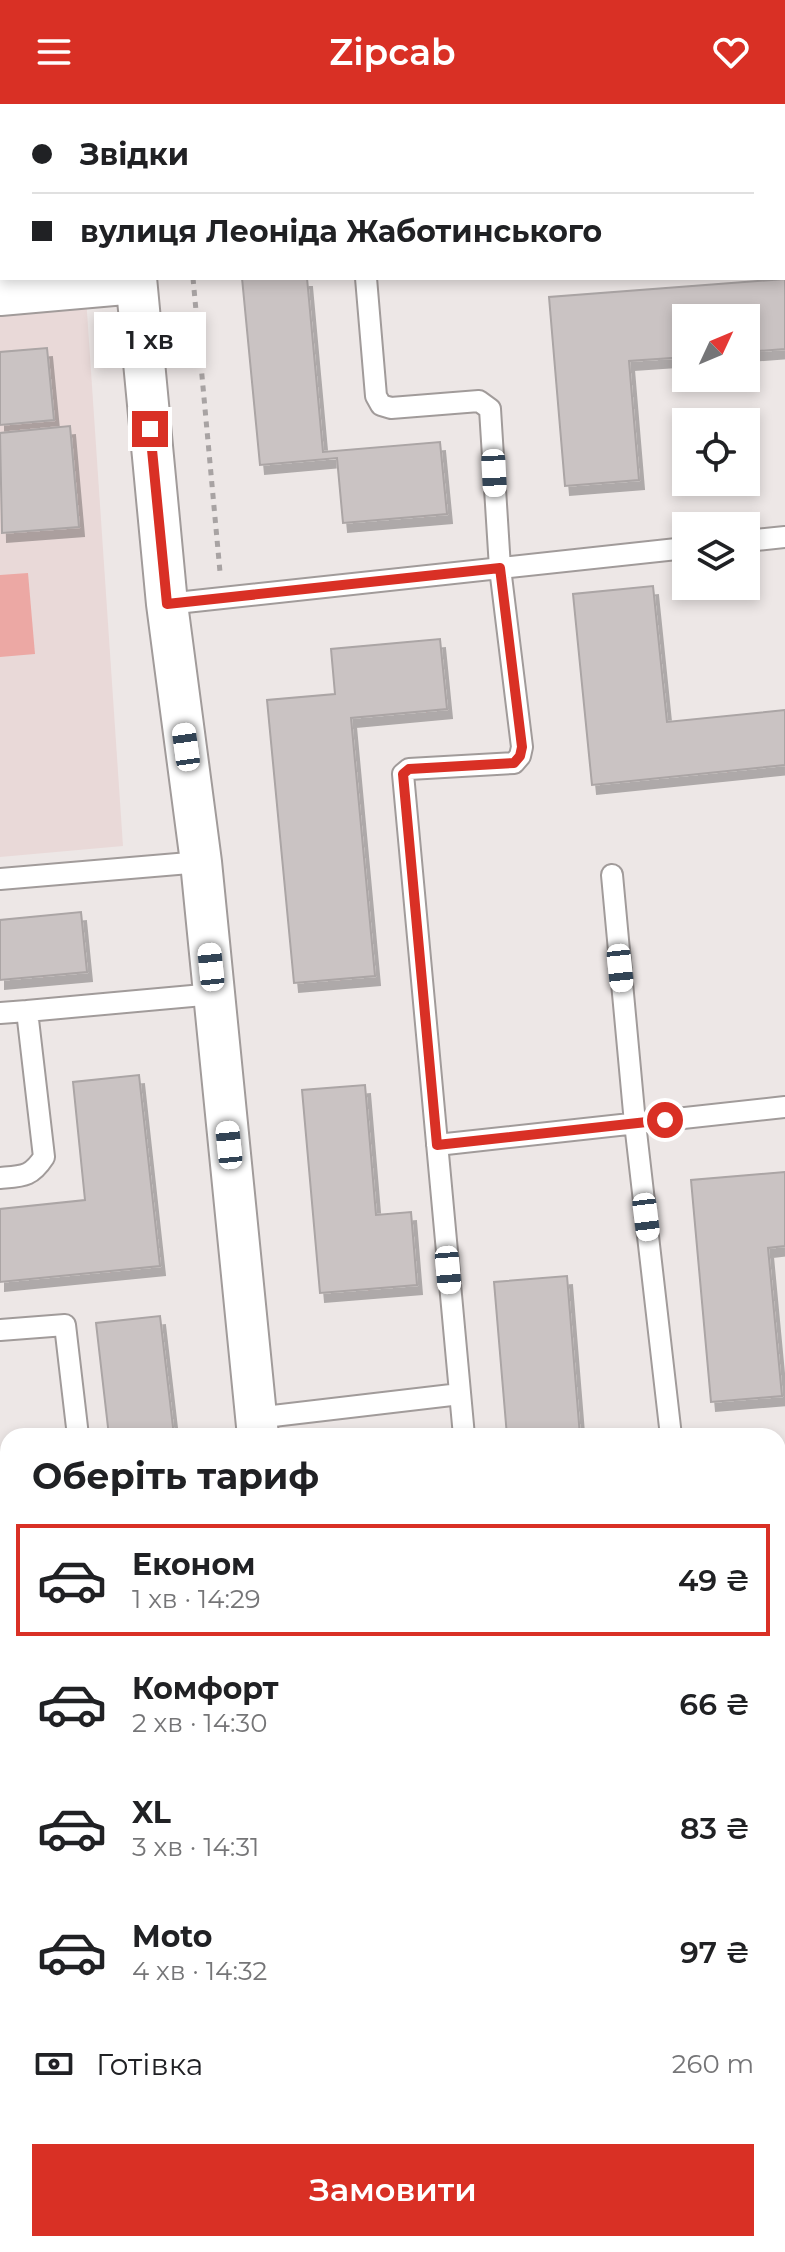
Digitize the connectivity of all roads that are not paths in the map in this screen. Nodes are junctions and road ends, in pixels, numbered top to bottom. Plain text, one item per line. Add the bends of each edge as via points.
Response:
1 (136, 280) edge
2 (366, 280) edge
3 (0, 295) edge
4 (785, 537) edge
5 (760, 540) edge
6 (672, 550) edge
7 (500, 568) junction
8 (167, 604) junction
9 (201, 862) junction
10 (612, 875) dead end
11 (0, 879) edge
12 (214, 994) junction
13 (27, 1011) junction
14 (0, 1013) edge
15 (785, 1107) edge
16 (635, 1123) junction
17 (437, 1145) junction
18 (0, 1178) edge
19 (0, 1330) edge
20 (460, 1394) junction
21 (257, 1427) edge
22 (77, 1428) edge
23 (463, 1428) edge
24 (670, 1428) edge

1 - 3 street
1 - 8 street
2 - 7 lane via 381,405 479,401 490,409
4 - 5 lane
6 - 7 lane
7 - 8 lane
7 - 17 lane via 520,756 514,763 409,769 403,774
8 - 9 street
9 - 11 lane
9 - 12 street
10 - 16 lane
12 - 13 lane
12 - 21 street
13 - 14 lane
13 - 18 lane via 44,1157 26,1176
15 - 16 lane
16 - 17 lane
16 - 24 lane
17 - 20 lane
19 - 22 lane via 65,1325
20 - 21 lane
20 - 23 lane

